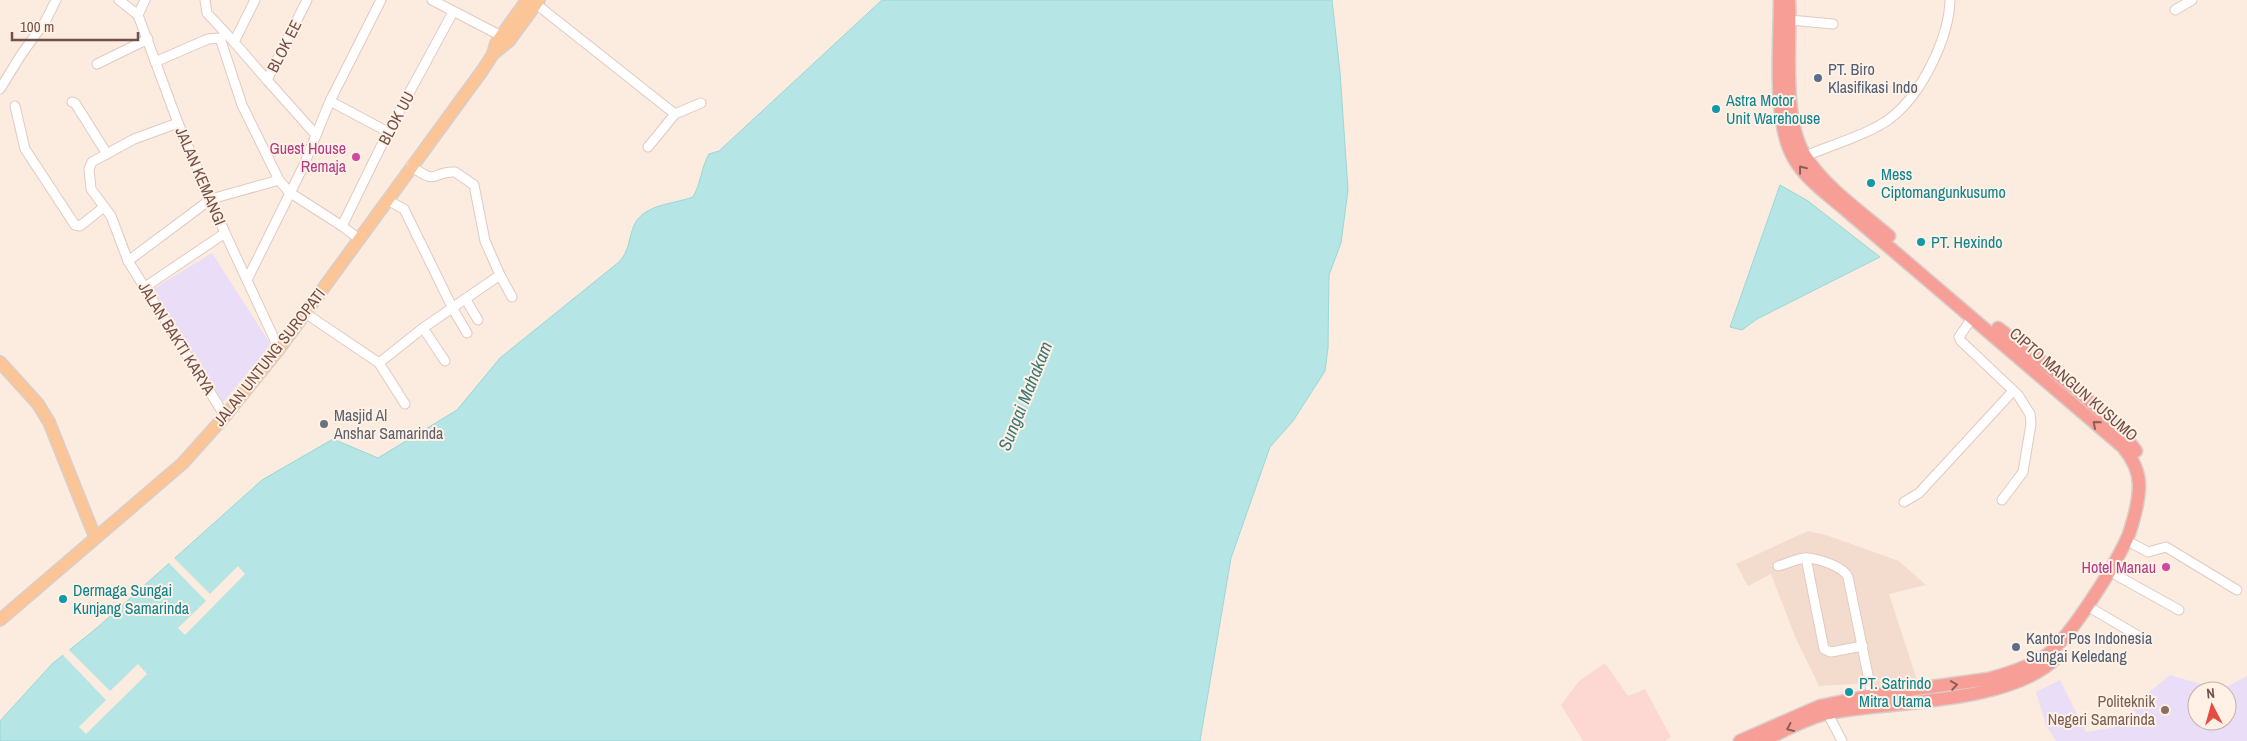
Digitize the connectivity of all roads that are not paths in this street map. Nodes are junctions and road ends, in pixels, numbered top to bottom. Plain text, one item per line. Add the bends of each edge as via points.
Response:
1 (56, 0) edge
2 (119, 0) edge
3 (145, 0) edge
4 (205, 0) edge
5 (256, 0) edge
6 (308, 0) edge
7 (381, 0) edge
8 (1780, 0) edge
9 (1789, 0) edge
10 (1950, 0) edge
11 (2192, 0) edge
12 (437, 1) edge
13 (534, 1) edge
14 (2175, 10) dead end
15 (453, 12) junction
16 (138, 15) junction
17 (1790, 20) junction
18 (1834, 24) dead end
19 (148, 38) junction
20 (220, 38) junction
21 (506, 38) junction
22 (234, 42) junction
23 (155, 62) junction
24 (98, 64) dead end
25 (267, 80) junction
26 (0, 89) edge
27 (72, 102) dead end
28 (330, 102) junction
29 (701, 103) dead end
30 (15, 106) dead end
31 (675, 114) junction
32 (178, 123) junction
33 (388, 132) junction
34 (316, 135) junction
35 (648, 147) dead end
36 (107, 154) junction
37 (1805, 156) junction
38 (412, 166) junction
39 (279, 180) junction
40 (289, 192) junction
41 (212, 199) junction
42 (387, 200) junction
43 (104, 207) junction
44 (342, 226) junction
45 (225, 234) junction
46 (359, 240) junction
47 (128, 261) junction
48 (500, 275) junction
49 (247, 280) junction
50 (145, 287) junction
51 (512, 297) dead end
52 (466, 300) junction
53 (453, 309) junction
54 (305, 313) junction
55 (1972, 318) junction
56 (478, 320) dead end
57 (423, 328) junction
58 (467, 333) dead end
59 (278, 349) junction
60 (444, 361) dead end
61 (0, 362) edge
62 (379, 363) junction
63 (2013, 391) junction
64 (405, 404) dead end
65 (225, 416) junction
66 (2002, 500) dead end
67 (1904, 502) dead end
68 (96, 538) junction
69 (2133, 544) junction
70 (1806, 558) junction
71 (1778, 566) dead end
72 (2116, 575) junction
73 (2237, 590) dead end
74 (2094, 610) junction
75 (2179, 610) dead end
76 (0, 620) edge
77 (2140, 637) dead end
78 (1862, 646) junction
79 (1874, 702) junction
80 (1828, 714) junction
81 (1740, 741) edge
82 (1762, 741) edge
83 (1842, 741) edge

1 - 26 street
2 - 16 street
3 - 16 street
4 - 22 street via 207,14
5 - 22 street
6 - 25 street, BLOK EE
7 - 28 street
55 -> 8 highway, CIPTO MANGUN KUSUMO via 1818,186 1791,154 1781,107
9 - 17 highway, CIPTO MANGUN KUSUMO
10 - 37 street via 1945,36 1938,53 1906,103 1892,118 1878,126
11 - 14 street
12 - 15 street
13 - 21 main road, JALAN UNTUNG SUROPATI
13 - 31 street
15 - 21 street
15 - 33 street, BLOK UU
16 - 19 street, JALAN KEMANGI
17 - 18 street
17 - 37 highway, CIPTO MANGUN KUSUMO via 1791,110 1797,141
19 - 23 street, JALAN KEMANGI
19 - 24 street
20 - 22 street
20 - 23 street via 208,39
20 - 39 street via 242,104
21 - 38 main road, JALAN UNTUNG SUROPATI
22 - 25 street
23 - 32 street, JALAN KEMANGI
25 - 34 street, BLOK EE
27 - 36 street
28 - 33 street
28 - 34 street
29 - 31 street
30 - 43 street via 25,149 75,225 80,226
31 - 35 street
32 - 36 street via 134,139
32 - 41 street, JALAN KEMANGI
33 - 44 street, BLOK UU
34 - 40 street
36 - 43 street, JALAN BAKTI KARYA via 92,162 89,168 91,188
37 - 69 highway, CIPTO MANGUN KUSUMO via 1824,179 1917,262 2056,374 2128,440 2142,463 2146,484 2144,511
38 - 42 main road, JALAN UNTUNG SUROPATI
38 - 48 street via 427,177 455,172 474,186 486,241
39 - 40 street
39 - 41 street
40 - 44 street
40 - 49 street
41 - 45 street, JALAN KEMANGI
41 - 47 street
42 - 46 main road, JALAN UNTUNG SUROPATI
42 - 53 street via 404,209
43 - 47 street, JALAN BAKTI KARYA via 119,234
44 - 46 street
45 - 49 street, JALAN KEMANGI
45 - 50 street
46 - 54 main road, JALAN UNTUNG SUROPATI
47 - 50 street, JALAN BAKTI KARYA
48 - 51 street
48 - 52 street
49 - 59 street, JALAN KEMANGI
50 - 65 street, JALAN BAKTI KARYA
52 - 53 street
52 - 56 street
53 - 57 street
53 - 58 street
54 - 59 main road, JALAN UNTUNG SUROPATI
54 - 62 street
55 - 63 street via 1959,337 1961,341
79 -> 55 highway, CIPTO MANGUN KUSUMO via 1988,679 2048,654 2083,611 2117,556 2133,522 2139,484 2130,456
57 - 60 street
57 - 62 street
59 - 65 main road, JALAN UNTUNG SUROPATI
61 - 68 main road via 38,404 49,422
62 - 64 street
63 - 66 street via 2024,404 2032,424 2023,472
63 - 67 street via 1919,493
65 - 68 main road, JALAN UNTUNG SUROPATI via 183,463
68 - 76 main road, JALAN UNTUNG SUROPATI
69 - 72 highway, CIPTO MANGUN KUSUMO
69 - 73 street via 2148,552 2166,547
70 - 71 street
70 - 78 street via 1845,570
70 - 78 street via 1824,648 1831,652
72 - 74 highway, CIPTO MANGUN KUSUMO
72 - 75 street
74 - 77 street
74 - 79 highway, CIPTO MANGUN KUSUMO via 2054,660 2019,680 1988,690
78 - 79 street
79 - 80 highway, CIPTO MANGUN KUSUMO
79 - 81 highway, CIPTO MANGUN KUSUMO via 1803,712
80 -> 82 highway, CIPTO MANGUN KUSUMO
80 - 83 street

